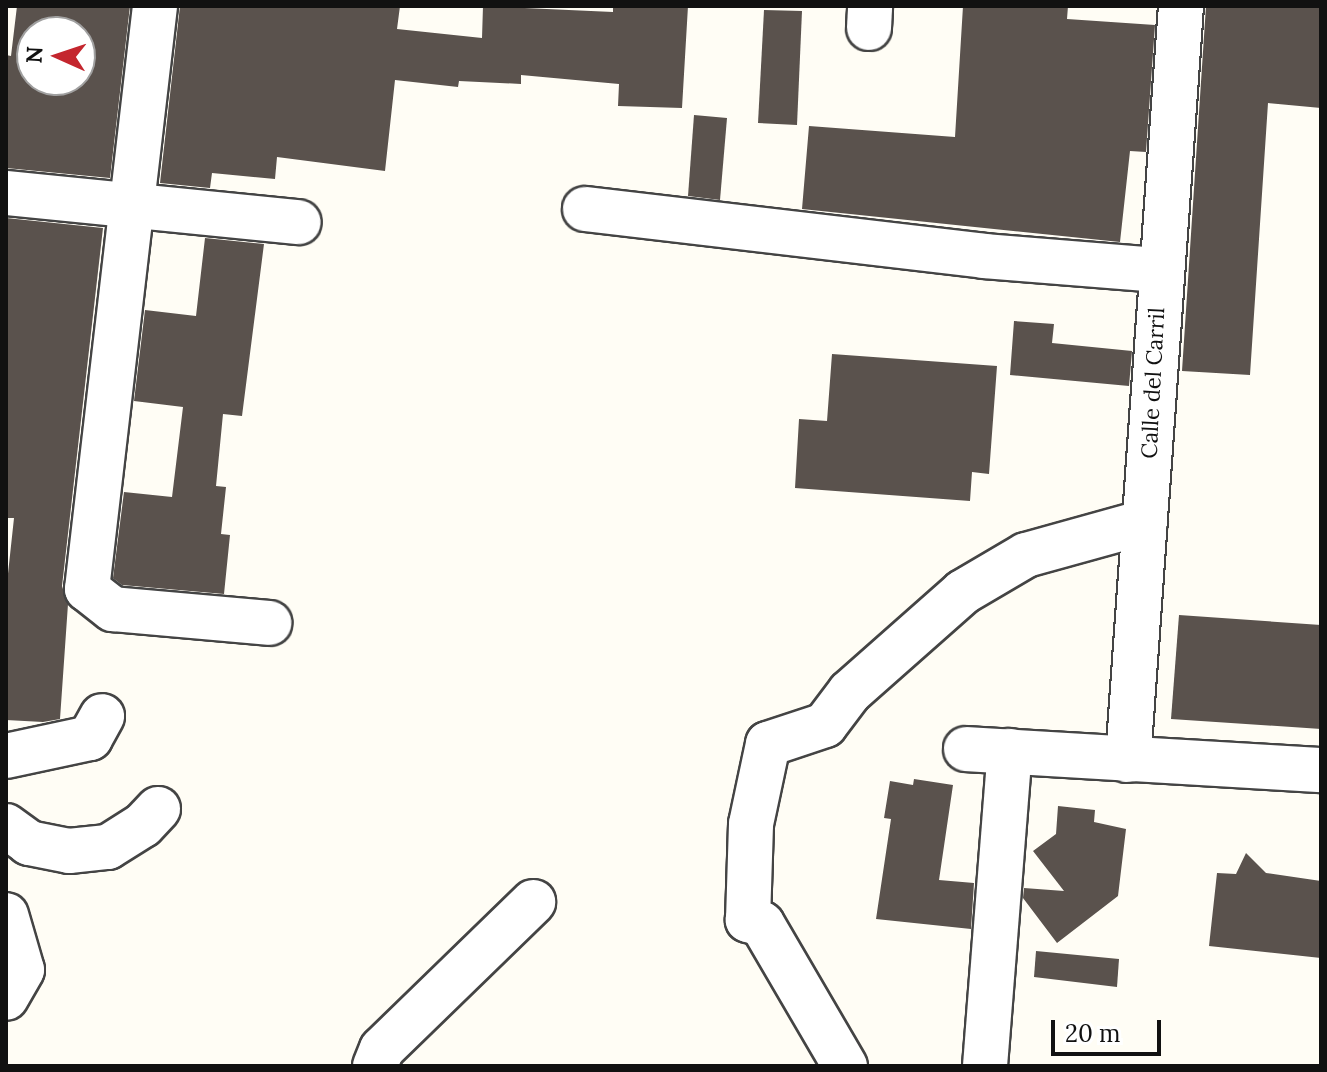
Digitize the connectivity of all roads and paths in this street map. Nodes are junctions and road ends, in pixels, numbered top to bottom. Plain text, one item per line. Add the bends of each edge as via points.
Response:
1 (155, 6) edge
2 (1181, 6) edge
3 (6, 193) edge
4 (132, 206) junction
5 (585, 209) dead end
6 (299, 222) dead end
7 (1159, 270) junction
8 (1145, 522) junction
9 (269, 623) dead end
10 (102, 716) dead end
11 (966, 749) dead end
12 (1010, 751) junction
13 (6, 756) edge
14 (1128, 760) junction
15 (1321, 770) edge
16 (158, 809) dead end
17 (6, 826) edge
18 (533, 902) dead end
19 (6, 915) edge
20 (6, 998) edge
21 (375, 1066) edge
22 (845, 1066) edge
23 (985, 1066) edge

1 - 4 street
2 - 7 street, Calle del Carril
3 - 4 street
4 - 6 street
4 - 9 street via 87,589 113,609
5 - 7 street via 984,256
7 - 8 street, Calle del Carril
8 - 14 street, Calle del Carril
8 - 22 street via 1026,555 963,592 850,692 825,725 768,744 751,824 748,920 762,924
10 - 13 street via 90,738
11 - 12 street
12 - 14 street
12 - 23 street
14 - 15 street
16 - 17 street via 108,847 69,851 29,843
18 - 21 street via 382,1049
19 - 20 street via 22,970

